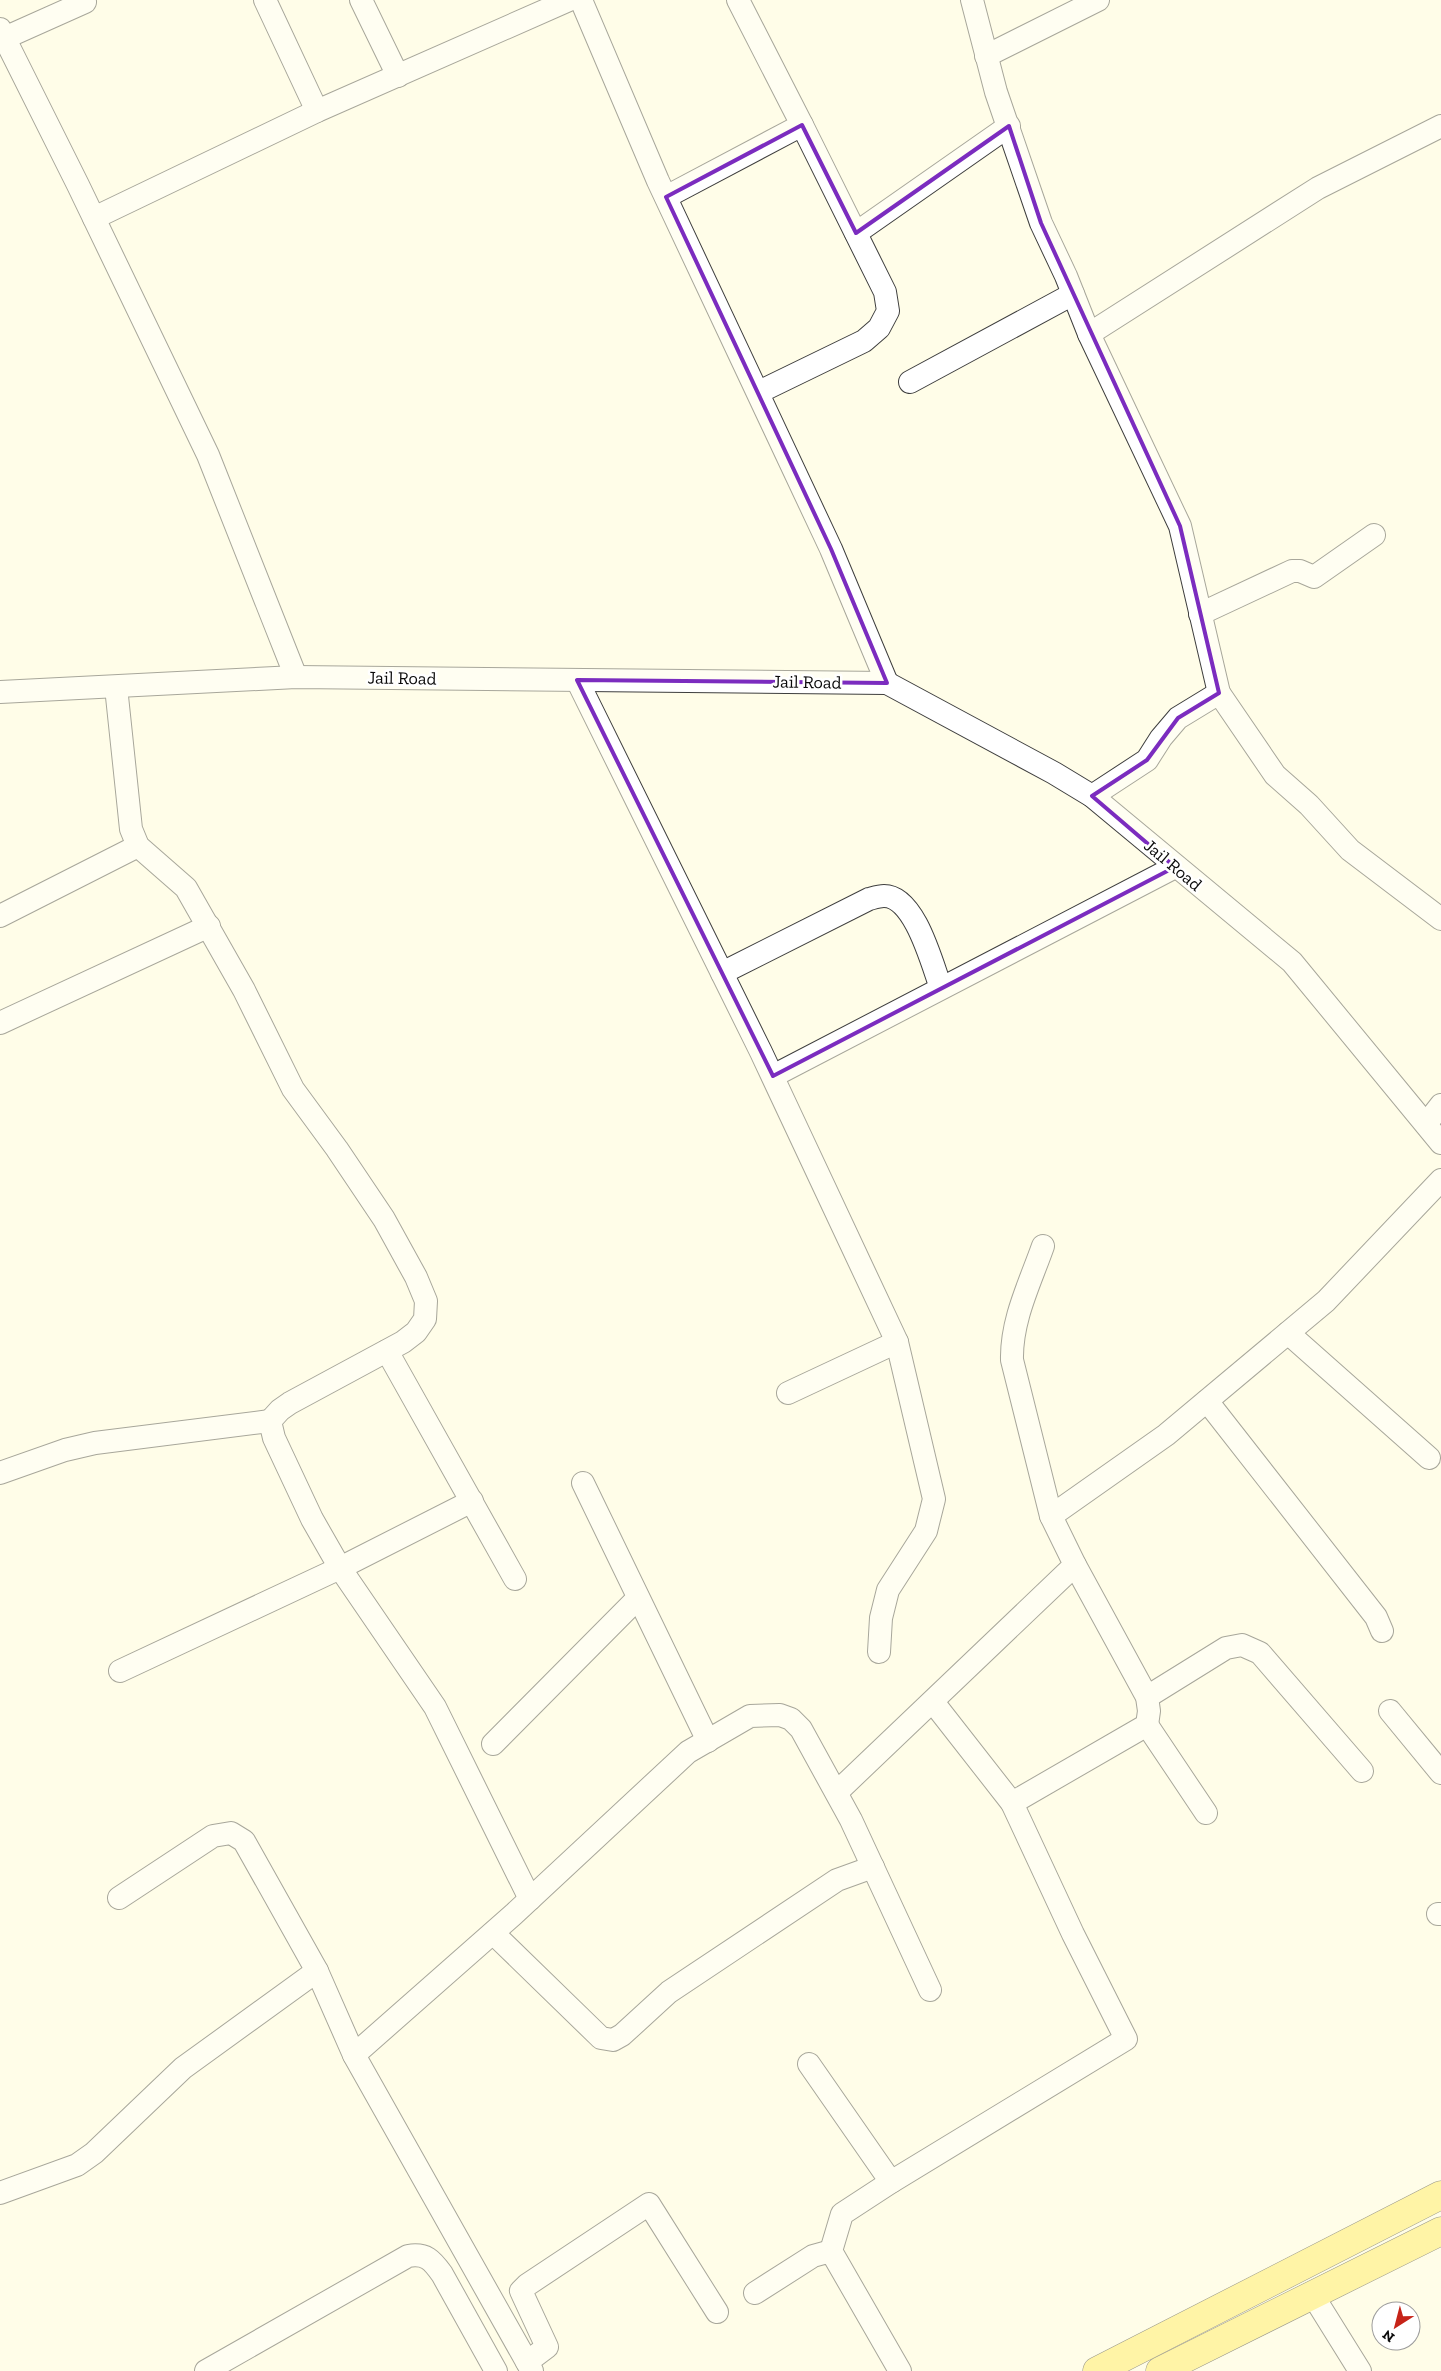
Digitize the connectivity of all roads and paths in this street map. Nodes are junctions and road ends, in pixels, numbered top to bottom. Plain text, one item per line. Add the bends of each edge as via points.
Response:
1 (84, 0) edge
2 (265, 0) edge
3 (361, 0) edge
4 (569, 0) edge
5 (581, 0) edge
6 (738, 0) edge
7 (972, 0) edge
8 (1098, 0) edge
9 (2, 35) edge
10 (986, 56) junction
11 (398, 76) junction
12 (317, 111) junction
13 (802, 125) junction
14 (1009, 126) junction
15 (1441, 126) edge
16 (666, 197) junction
17 (94, 218) junction
18 (856, 233) junction
19 (1073, 294) junction
20 (1089, 334) junction
21 (910, 382) dead end
22 (758, 392) junction
23 (1374, 535) dead end
24 (1200, 614) junction
25 (296, 677) junction
26 (576, 680) junction
27 (887, 683) junction
28 (116, 687) junction
29 (0, 692) edge
30 (1219, 693) junction
31 (1092, 796) junction
32 (138, 846) junction
33 (1175, 867) junction
34 (0, 916) edge
35 (1441, 919) edge
36 (209, 926) junction
37 (722, 973) junction
38 (941, 988) junction
39 (0, 1023) edge
40 (773, 1076) junction
41 (1441, 1105) edge
42 (1426, 1124) junction
43 (1441, 1143) edge
44 (1441, 1180) edge
45 (1043, 1246) dead end
46 (1288, 1332) junction
47 (897, 1342) junction
48 (387, 1351) junction
49 (788, 1393) dead end
50 (1207, 1401) junction
51 (270, 1421) junction
52 (1429, 1458) dead end
53 (0, 1473) edge
54 (583, 1483) dead end
55 (472, 1501) junction
56 (1051, 1516) junction
57 (1075, 1564) junction
58 (340, 1568) junction
59 (515, 1579) dead end
60 (638, 1598) junction
61 (1382, 1631) dead end
62 (879, 1652) dead end
63 (120, 1671) dead end
64 (1147, 1697) junction
65 (933, 1702) junction
66 (1390, 1711) dead end
67 (1147, 1725) junction
68 (708, 1741) junction
69 (493, 1744) dead end
70 (1362, 1771) dead end
71 (1441, 1773) edge
72 (837, 1792) junction
73 (1012, 1803) junction
74 (1206, 1813) dead end
75 (873, 1867) junction
76 (119, 1898) dead end
77 (530, 1899) junction
78 (493, 1933) junction
79 (317, 1971) junction
80 (930, 1990) dead end
81 (354, 2055) junction
82 (809, 2064) dead end
83 (891, 2182) junction
84 (0, 2193) edge
85 (1441, 2195) edge
86 (1441, 2231) edge
87 (831, 2251) junction
88 (755, 2293) dead end
89 (1312, 2294) junction
90 (717, 2312) dead end
91 (529, 2367) edge
92 (220, 2368) edge
93 (496, 2371) edge
94 (900, 2371) edge
95 (1097, 2371) edge
96 (1160, 2371) edge
97 (1360, 2371) edge

1 - 9 street
2 - 12 street
3 - 11 street
4 - 11 street
5 - 16 street
6 - 13 street
7 - 10 street
8 - 10 street
9 - 17 street
10 - 14 street
11 - 12 street
12 - 17 street
13 - 16 street
13 - 18 street
14 - 18 street
14 - 19 street via 1041,223
15 - 20 street via 1318,188
16 - 22 street
17 - 25 street via 208,455
18 - 22 street via 885,292 888,311 879,328 864,341
19 - 20 street
19 - 21 street
20 - 24 street via 1180,526
22 - 27 street via 831,550
23 - 24 street via 1314,577 1292,571
24 - 30 street
25 - 26 street, Jail Road
25 - 28 street, Jail Road
26 - 27 street, Jail Road
26 - 37 street
27 - 31 street, Jail Road
28 - 29 street, Jail Road
28 - 32 street via 131,829
30 - 31 street via 1178,718 1160,738 1147,760
30 - 35 street via 1275,775 1309,804 1350,850
31 - 33 street, Jail Road
32 - 34 street
32 - 36 street via 186,888
33 - 38 street
33 - 42 street, Jail Road via 1292,962
36 - 39 street
36 - 48 street via 293,1089 384,1219 416,1277 426,1301 425,1319 416,1332
37 - 38 street via 869,899 885,896 896,900 914,917
37 - 40 street
38 - 40 street
40 - 47 street
41 - 42 street
42 - 43 street, Jail Road
44 - 46 street via 1326,1301
45 - 56 street via 1014,1327 1012,1360
46 - 50 street
46 - 52 street
47 - 49 street
47 - 62 street via 934,1499 926,1531 888,1590 881,1618
48 - 51 street via 290,1403
48 - 55 street
50 - 56 street via 1166,1435
50 - 61 street via 1376,1617
51 - 53 street via 95,1443
51 - 58 street via 274,1438 312,1519
54 - 60 street
55 - 58 street
55 - 59 street
56 - 57 street
57 - 64 street
57 - 65 street
58 - 63 street
58 - 77 street via 434,1707
60 - 68 street
60 - 69 street
64 - 67 street
64 - 70 street via 1226,1648 1242,1645 1260,1653
65 - 72 street
65 - 73 street
66 - 71 street
67 - 73 street
67 - 74 street
68 - 72 street via 750,1716 780,1715 791,1719 801,1729
68 - 77 street via 688,1752
72 - 75 street
73 - 83 street via 1126,2039
75 - 78 street via 836,1880 669,1992 613,2040 601,2038
75 - 80 street
76 - 79 street via 214,1836 231,1833 244,1840
77 - 78 street
78 - 81 street
79 - 81 street
79 - 84 street via 183,2068 77,2165
81 - 91 street
82 - 83 street
83 - 87 street via 842,2214
85 - 95 main road
86 - 89 main road
87 - 88 street via 813,2256
87 - 94 street
89 - 96 main road
89 - 97 street
90 - 91 street via 650,2204 521,2291 547,2347
92 - 93 street via 408,2256 419,2254 432,2259 437,2266

